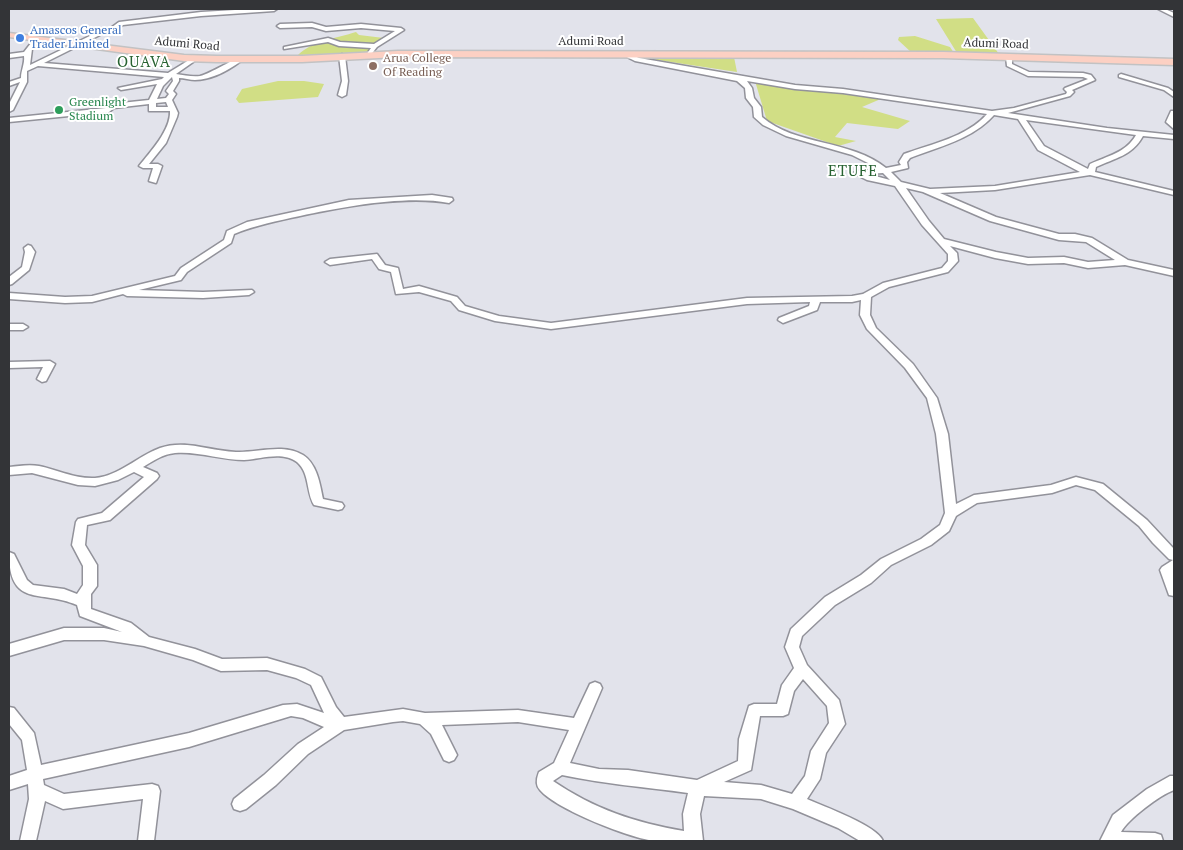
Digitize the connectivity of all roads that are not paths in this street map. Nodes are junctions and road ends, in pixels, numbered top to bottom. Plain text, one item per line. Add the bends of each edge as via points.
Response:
1 (274, 9) edge
2 (1161, 9) edge
3 (133, 14) dead end
4 (1174, 15) edge
5 (126, 22) junction
6 (280, 26) dead end
7 (9, 35) edge
8 (37, 40) junction
9 (78, 44) junction
10 (375, 46) junction
11 (286, 48) dead end
12 (625, 54) junction
13 (369, 55) junction
14 (9, 56) edge
15 (342, 56) junction
16 (1009, 57) junction
17 (194, 59) junction
18 (30, 60) junction
19 (239, 60) junction
20 (1174, 62) edge
21 (725, 74) junction
22 (169, 75) junction
23 (179, 76) junction
24 (1121, 76) dead end
25 (23, 79) junction
26 (161, 81) junction
27 (9, 84) edge
28 (121, 88) dead end
29 (342, 95) dead end
30 (1174, 96) edge
31 (168, 100) junction
32 (152, 102) junction
33 (172, 109) junction
34 (9, 110) edge
35 (992, 113) junction
36 (1174, 113) edge
37 (1020, 117) junction
38 (9, 120) edge
39 (1174, 127) edge
40 (1140, 134) junction
41 (1174, 139) edge
42 (888, 171) junction
43 (1090, 173) junction
44 (153, 181) dead end
45 (898, 184) junction
46 (924, 190) junction
47 (1174, 192) edge
48 (449, 200) dead end
49 (942, 241) junction
50 (28, 248) dead end
51 (330, 262) dead end
52 (1125, 262) junction
53 (1174, 273) edge
54 (9, 282) edge
55 (249, 292) dead end
56 (118, 293) junction
57 (9, 296) edge
58 (866, 296) junction
59 (815, 300) junction
60 (784, 320) dead end
61 (9, 327) edge
62 (23, 327) dead end
63 (9, 365) edge
64 (42, 380) dead end
65 (135, 468) junction
66 (9, 471) edge
67 (338, 506) dead end
68 (951, 513) junction
69 (1174, 556) edge
70 (9, 557) edge
71 (1174, 566) edge
72 (1174, 591) edge
73 (83, 602) junction
74 (145, 641) junction
75 (9, 650) edge
76 (802, 670) junction
77 (595, 688) dead end
78 (9, 713) edge
79 (426, 719) junction
80 (341, 724) junction
81 (579, 725) junction
82 (449, 755) dead end
83 (560, 768) junction
84 (36, 781) junction
85 (1174, 782) edge
86 (9, 783) edge
87 (700, 788) junction
88 (795, 802) junction
89 (240, 804) dead end
90 (690, 840) edge
91 (28, 841) edge
92 (146, 841) edge
93 (875, 841) edge
94 (1108, 841) edge
95 (1156, 841) edge

1 - 5 street
2 - 4 street
3 - 5 street via 132,20
5 - 9 street
6 - 10 street via 312,25 326,30 361,26 401,30
7 - 8 main road, Adumi Road
8 - 9 main road, Adumi Road
8 - 18 street via 27,49
9 - 17 main road, Adumi Road
9 - 18 street
10 - 11 street via 339,44 328,40
10 - 13 street
12 - 13 main road, Adumi Road
12 - 16 main road, Adumi Road
12 - 21 street via 637,60
13 - 15 main road, Adumi Road
14 - 18 street
15 - 19 main road, Adumi Road
15 - 29 street via 345,81
16 - 20 main road, Adumi Road
16 - 35 street via 1009,65 1028,74 1083,75 1092,80 1067,89 1071,92 1068,96
17 - 19 main road, Adumi Road
17 - 22 street
18 - 22 street
18 - 25 street
19 - 23 street via 198,78
21 - 35 street via 795,87
21 - 42 street via 745,81 762,122 814,143 854,153
22 - 23 street
22 - 26 street
23 - 31 street via 175,77
24 - 30 street via 1166,89
25 - 27 street
25 - 34 street
26 - 28 street
26 - 32 street
31 - 32 street
31 - 33 street
32 - 33 street via 152,109
32 - 38 street via 111,106 109,110
33 - 44 street via 173,117 162,143 143,166 158,166
35 - 37 street
35 - 42 street via 977,126 907,156 903,162 905,166
36 - 39 street via 1170,122
37 - 40 street
37 - 43 street via 1041,148
40 - 41 street
40 - 43 street via 1124,154 1092,166
42 - 45 street
42 - 45 street via 857,173
43 - 46 street via 995,188
43 - 47 street
45 - 46 street
45 - 49 street
46 - 52 street via 993,219 1059,237 1089,240
48 - 56 street via 432,197 349,203 250,224 230,233 228,241 184,270 178,278
49 - 52 street via 1028,261 1064,260 1088,265
49 - 58 street via 952,253 953,260 945,270 886,284
50 - 54 street via 26,268
51 - 59 street via 374,256 382,267 395,270 399,292 419,289 498,319 551,326 747,301
52 - 53 street
55 - 56 street
56 - 57 street via 92,299 65,300
58 - 59 street
58 - 68 street via 865,315 872,329 909,366 932,398 942,434
59 - 60 street via 814,308
61 - 62 street
63 - 64 street via 50,364
65 - 66 street via 95,482 71,481 32,469
65 - 67 street via 179,447 215,455 285,452 300,458 310,472 318,502
65 - 73 street via 153,476 106,517 82,522 77,539 80,552 90,565 90,586 84,593
68 - 69 street via 974,499 1052,489 1076,481 1099,487 1143,523
68 - 76 street via 945,528 926,542 886,562 866,579 830,601 796,633 792,647
70 - 73 street via 29,590 64,594
71 - 72 street via 1167,570
73 - 74 street via 85,612 126,627
74 - 75 street via 104,634 64,634
74 - 80 street via 222,665 267,664 300,673 316,681 331,712
76 - 87 street via 787,689 783,710 754,710 745,765
76 - 88 street via 834,704 837,724 819,752 812,779
77 - 81 street
78 - 84 street via 29,738
79 - 80 street via 391,715
79 - 81 street via 518,716
79 - 82 street via 436,728
80 - 84 street via 292,710
80 - 89 street via 303,749
81 - 83 street
83 - 87 street
83 - 90 street via 545,777 545,785 563,799 622,826
84 - 86 street
84 - 91 street via 37,799
84 - 92 street via 62,802 152,791
85 - 94 street via 1119,820
87 - 88 street via 761,792
87 - 90 street via 693,803
88 - 93 street via 844,823
94 - 95 street

